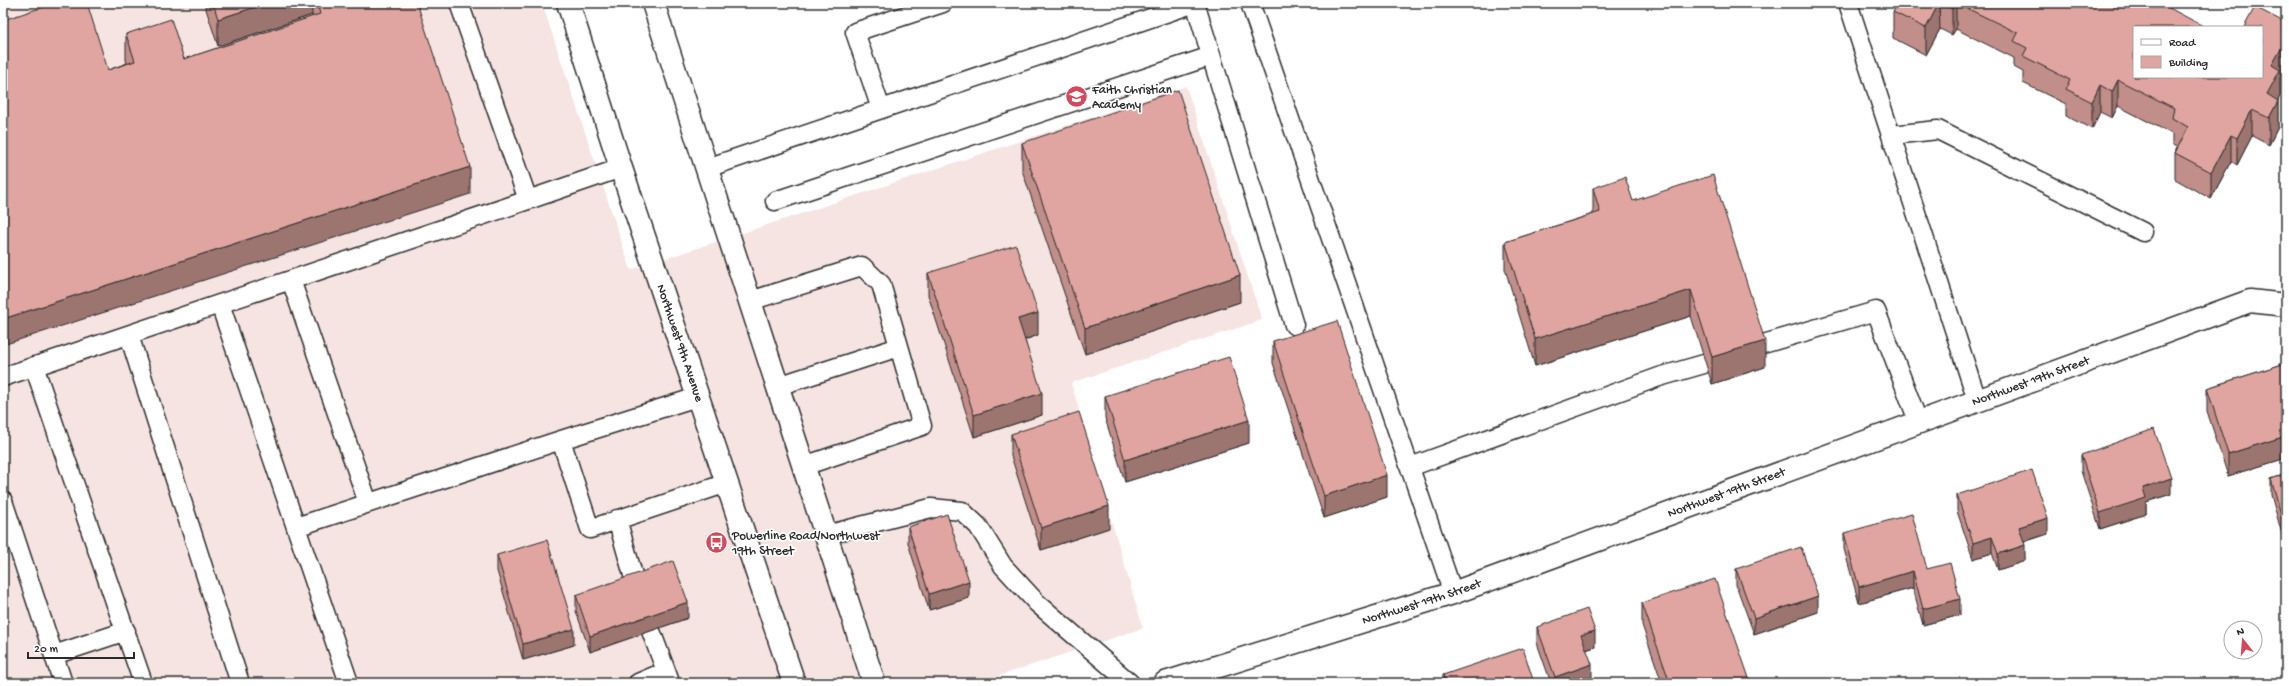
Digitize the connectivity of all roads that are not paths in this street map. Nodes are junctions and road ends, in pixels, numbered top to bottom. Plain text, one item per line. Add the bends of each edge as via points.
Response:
1 (459, 3) edge
2 (568, 3) edge
3 (653, 3) edge
4 (943, 3) edge
5 (1195, 3) edge
6 (1250, 3) edge
7 (1848, 3) edge
8 (1211, 56) junction
9 (881, 109) junction
10 (1892, 135) junction
11 (621, 168) junction
12 (707, 168) junction
13 (528, 200) junction
14 (775, 200) dead end
15 (2143, 232) dead end
16 (291, 280) junction
17 (750, 301) junction
18 (220, 304) junction
19 (2286, 305) edge
20 (1294, 325) dead end
21 (129, 335) junction
22 (1763, 344) edge
23 (899, 347) junction
24 (1704, 364) edge
25 (34, 366) junction
26 (3, 377) edge
27 (778, 386) junction
28 (698, 397) junction
29 (1978, 400) junction
30 (1918, 421) junction
31 (561, 440) junction
32 (804, 466) junction
33 (1410, 467) junction
34 (727, 483) junction
35 (3, 501) edge
36 (368, 503) junction
37 (617, 519) junction
38 (296, 527) junction
39 (826, 535) junction
40 (637, 589) edge
41 (1453, 593) junction
42 (126, 631) junction
43 (651, 631) edge
44 (54, 655) junction
45 (668, 677) edge
46 (64, 683) edge
47 (143, 683) edge
48 (240, 683) edge
49 (349, 683) edge
50 (638, 683) edge
51 (794, 683) edge
52 (874, 683) edge
53 (1130, 683) edge
54 (1165, 683) edge

1 - 13 lane
2 - 11 main road, Northwest 9th Avenue
3 - 12 main road
4 - 9 lane via 855,32
5 - 8 lane
5 - 9 lane
6 - 33 lane
7 - 10 lane
8 - 14 lane
8 - 20 lane
9 - 12 lane
10 - 15 lane via 1938,130
10 - 29 lane
11 - 13 lane
11 - 28 main road, Northwest 9th Avenue
12 - 17 main road
13 - 16 lane
16 - 18 lane
16 - 36 lane
17 - 23 lane via 862,266 881,284
17 - 27 main road
18 - 21 lane
18 - 38 lane
19 - 29 main road, Northwest 19th Street via 2250,301
21 - 25 lane
21 - 48 lane
22 - 30 lane via 1876,311
23 - 27 lane
23 - 32 lane via 922,426
24 - 33 lane via 1659,377
25 - 26 lane
25 - 42 lane
27 - 32 main road
28 - 31 lane
28 - 34 main road, Northwest 9th Avenue
29 - 30 main road, Northwest 19th Street
30 - 41 main road, Northwest 19th Street
31 - 36 lane
31 - 37 lane via 590,529
32 - 39 main road
33 - 41 lane
34 - 37 lane
34 - 51 main road, Northwest 9th Avenue
35 - 44 lane
36 - 38 lane
37 - 40 lane
38 - 49 lane
39 - 52 main road
39 - 53 lane via 931,508 962,511 978,526 1003,566 1037,602
41 - 54 main road, Northwest 19th Street
42 - 44 lane
42 - 47 lane
43 - 45 lane
44 - 46 lane
45 - 50 lane

